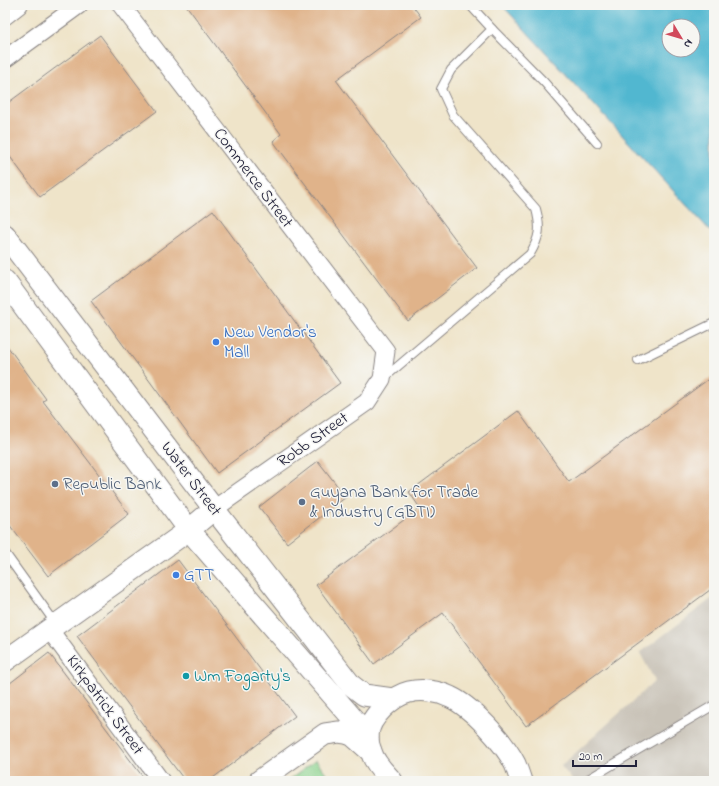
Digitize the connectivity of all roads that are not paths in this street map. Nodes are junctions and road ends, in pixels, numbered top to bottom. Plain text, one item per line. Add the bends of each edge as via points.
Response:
1 (19, 5) edge
2 (79, 5) edge
3 (121, 5) edge
4 (470, 5) edge
5 (5, 16) edge
6 (492, 29) junction
7 (5, 59) edge
8 (597, 142) dead end
9 (5, 235) edge
10 (23, 259) junction
11 (5, 270) edge
12 (5, 281) edge
13 (714, 323) edge
14 (386, 351) joint
15 (638, 360) dead end
16 (382, 379) junction
17 (214, 509) junction
18 (189, 530) junction
19 (5, 553) edge
20 (53, 627) junction
21 (5, 661) edge
22 (393, 698) junction
23 (714, 705) edge
24 (369, 743) junction
25 (161, 781) edge
26 (259, 781) edge
27 (392, 781) edge
28 (521, 781) edge
29 (586, 781) edge

1 - 5 street
2 - 7 street
3 - 14 street, Commerce Street
4 - 6 lane
6 - 8 lane via 544,82
6 - 16 lane via 451,70 441,89 453,115 536,209 539,223 538,240 530,254
9 - 10 street, Water Street
10 - 11 street
10 - 17 street, Water Street
12 - 18 street, Water Street
13 - 15 lane
14 - 16 street, Robb Street
16 - 17 street, Robb Street via 367,402
17 - 18 street
17 - 22 street, Water Street via 351,685 364,695
18 - 20 street
18 - 24 street, Water Street
19 - 20 lane
20 - 21 street
20 - 25 street, Kirkpatrick Street
22 - 24 street via 373,721
22 - 28 street via 408,692 433,691 450,697 468,708 484,722 501,744 514,763
23 - 29 lane
24 - 26 street via 346,733 325,734
24 - 27 street via 374,760

